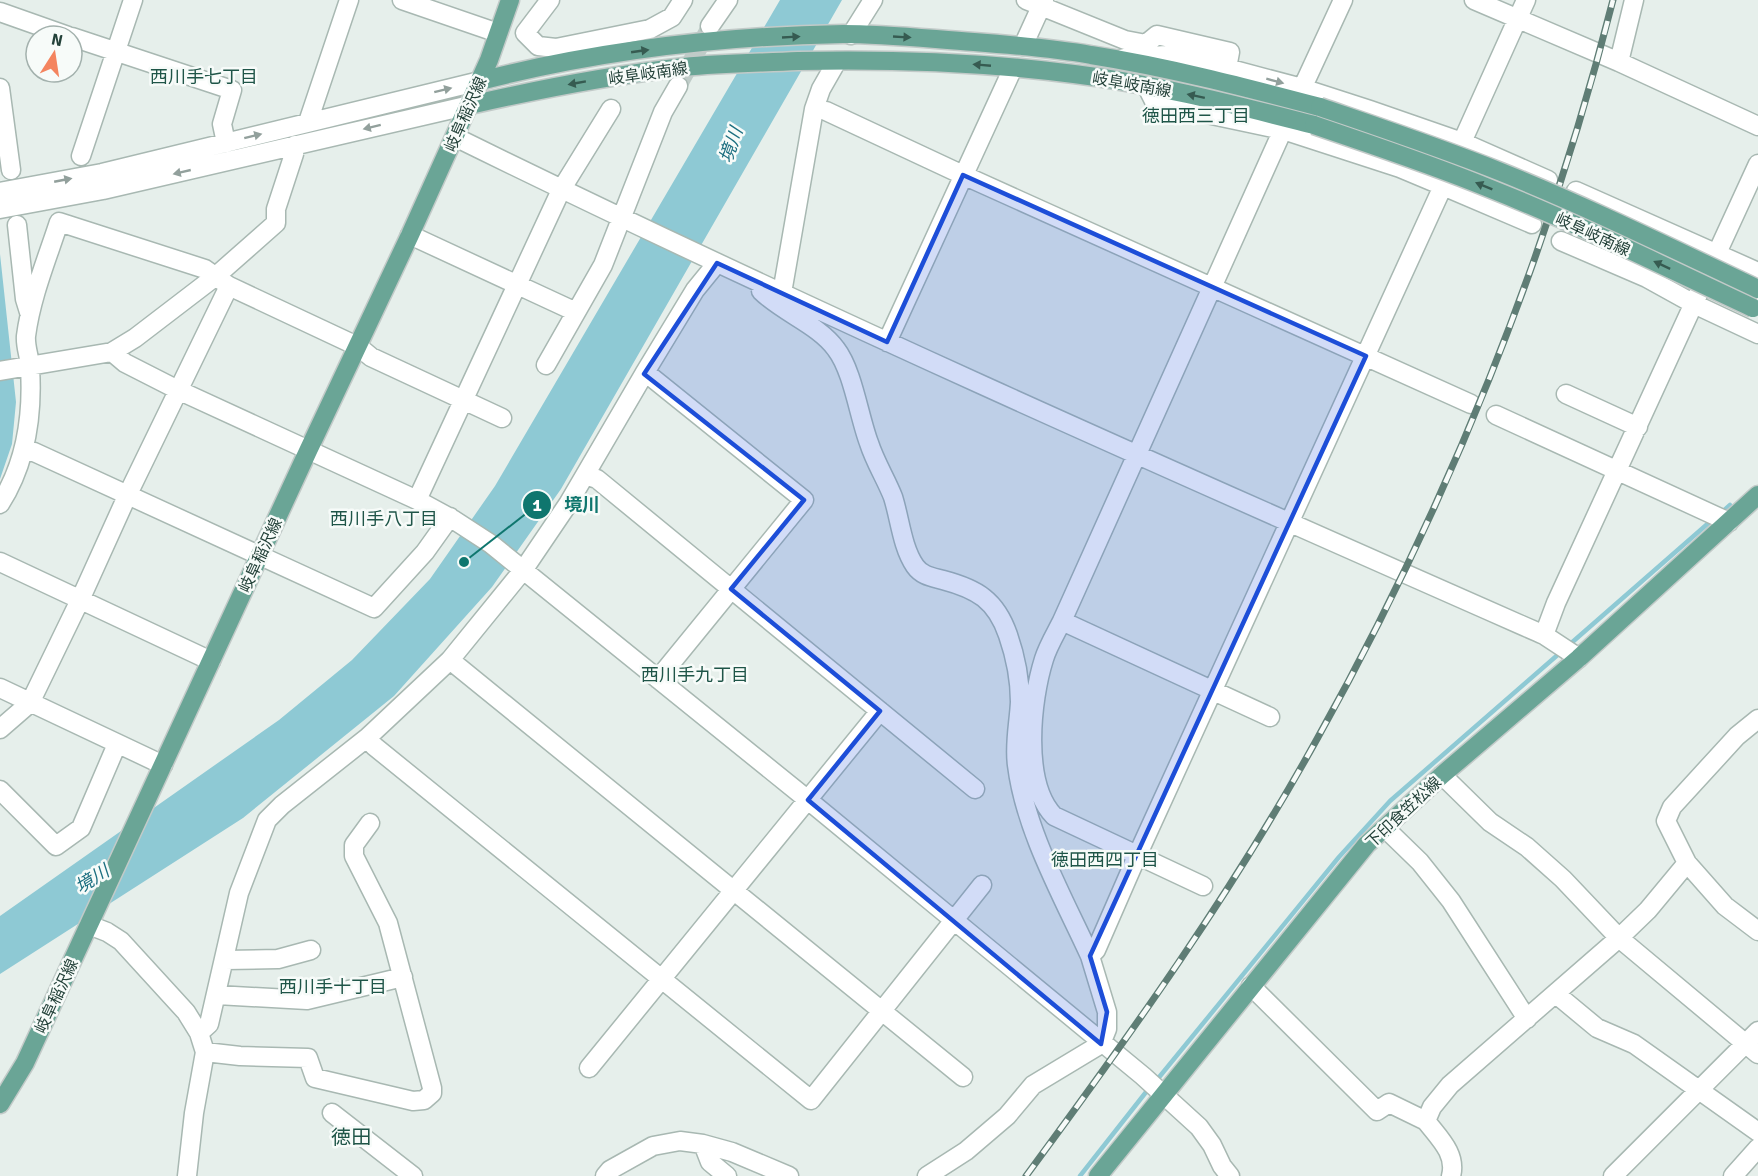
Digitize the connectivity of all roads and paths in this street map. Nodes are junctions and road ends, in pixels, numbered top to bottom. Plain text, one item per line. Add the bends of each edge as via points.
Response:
1 (133, 0) edge
2 (350, 0) edge
3 (402, 0) edge
4 (510, 0) edge
5 (550, 0) edge
6 (683, 0) edge
7 (728, 0) edge
8 (873, 0) edge
9 (1342, 0) edge
10 (1474, 0) edge
11 (1526, 0) edge
12 (1634, 0) edge
13 (1037, 2) edge
14 (0, 12) edge
15 (1518, 19) junction
16 (34, 24) edge
17 (710, 26) tunnel mouth
18 (498, 33) junction
19 (847, 34) junction
20 (84, 42) edge
21 (1023, 46) junction
22 (116, 53) junction
23 (1115, 59) junction
24 (831, 61) junction
25 (1619, 62) junction
26 (1013, 68) junction
27 (1227, 68) junction
28 (480, 81) junction
29 (1146, 85) junction
30 (678, 86) tunnel mouth
31 (0, 88) edge
32 (1301, 90) junction
33 (470, 105) junction
34 (611, 109) dead end
35 (826, 111) dead end
36 (308, 122) junction
37 (1758, 126) edge
38 (1284, 128) junction
39 (455, 137) junction
40 (1462, 142) junction
41 (226, 143) junction
42 (295, 145) junction
43 (81, 156) dead end
44 (1758, 164) edge
45 (11, 170) dead end
46 (963, 176) junction
47 (1548, 180) dead end
48 (1443, 186) junction
49 (561, 190) junction
50 (1576, 191) dead end
51 (3, 200) edge
52 (628, 221) junction
53 (1532, 224) dead end
54 (17, 225) dead end
55 (410, 235) junction
56 (1561, 241) dead end
57 (1717, 253) junction
58 (712, 260) junction
59 (1758, 272) edge
60 (222, 281) junction
61 (759, 283) junction
62 (517, 285) junction
63 (1213, 287) junction
64 (1758, 289) edge
65 (782, 293) junction
66 (1694, 304) junction
67 (1756, 309) edge
68 (576, 312) junction
69 (29, 315) junction
70 (1758, 334) edge
71 (887, 342) junction
72 (359, 347) junction
73 (112, 352) junction
74 (1366, 356) junction
75 (546, 365) dead end
76 (26, 367) junction
77 (0, 370) edge
78 (644, 374) junction
79 (178, 390) junction
80 (1566, 394) dead end
81 (464, 399) junction
82 (1471, 404) dead end
83 (1496, 415) dead end
84 (502, 418) dead end
85 (1638, 427) junction
86 (25, 451) junction
87 (308, 451) junction
88 (1137, 453) junction
89 (1617, 471) junction
90 (585, 475) junction
91 (128, 494) junction
92 (1758, 495) edge
93 (417, 501) junction
94 (0, 504) edge
95 (452, 518) junction
96 (1726, 521) junction
97 (1290, 523) junction
98 (259, 557) junction
99 (0, 562) edge
100 (523, 568) junction
101 (731, 589) junction
102 (80, 600) junction
103 (1062, 621) junction
104 (1547, 637) junction
105 (1577, 656) junction
106 (450, 660) junction
107 (211, 661) junction
108 (658, 680) junction
109 (0, 688) edge
110 (1213, 692) junction
111 (30, 703) junction
112 (880, 711) junction
113 (1270, 717) dead end
114 (1758, 719) edge
115 (0, 729) edge
116 (368, 737) junction
117 (117, 744) junction
118 (163, 765) junction
119 (1442, 775) junction
120 (975, 789) dead end
121 (0, 790) edge
122 (808, 800) junction
123 (370, 823) dead end
124 (1385, 828) junction
125 (1137, 856) junction
126 (1687, 863) junction
127 (982, 885) dead end
128 (1203, 886) dead end
129 (734, 891) junction
130 (954, 922) junction
131 (89, 924) junction
132 (1758, 931) edge
133 (1619, 938) junction
134 (311, 950) dead end
135 (1090, 956) junction
136 (225, 960) junction
137 (403, 977) junction
138 (661, 978) junction
139 (1251, 986) junction
140 (1556, 994) junction
141 (217, 995) junction
142 (883, 1010) junction
143 (1527, 1019) junction
144 (199, 1033) junction
145 (1754, 1043) edge
146 (1101, 1044) junction
147 (204, 1052) junction
148 (589, 1068) dead end
149 (963, 1077) dead end
150 (1699, 1089) junction
151 (1161, 1093) junction
152 (1, 1100) edge
153 (332, 1113) dead end
154 (1426, 1121) junction
155 (1758, 1132) edge
156 (703, 1144) junction
157 (1758, 1148) edge
158 (187, 1176) edge
159 (413, 1176) edge
160 (605, 1176) edge
161 (726, 1176) edge
162 (789, 1176) edge
163 (927, 1176) edge
164 (1098, 1176) edge
165 (1230, 1176) edge
166 (1451, 1176) edge
167 (1613, 1176) edge
168 (1733, 1176) edge

1 - 22 street
2 - 36 street
3 - 18 street
4 - 18 main road, 岐阜稲沢線
5 - 6 street via 525,33 538,45 556,48 650,28 672,16
7 - 17 street
8 - 19 street
9 - 32 street
10 - 15 street
11 - 15 street
12 - 25 street
13 - 21 street
13 - 27 street via 1125,40 1146,44 1157,35 1230,52
14 - 16 street
15 - 25 street
15 - 40 street
18 - 28 main road, 岐阜稲沢線
19 -> 21 main road, 岐阜岐南線
28 -> 19 main road, 岐阜岐南線 via 520,70 618,54 739,40
20 - 22 street
21 - 23 main road, 岐阜岐南線
22 - 41 street via 232,90 222,124
22 - 43 street
23 - 27 street via 1182,56
23 - 64 main road, 岐阜岐南線, bridge via 1320,107 1423,142 1590,211
26 -> 24 main road, 岐阜岐南線 via 931,61
24 -> 33 main road, 岐阜岐南線 via 739,63 636,73
24 - 65 street via 814,108
25 - 37 street
26 - 29 main road, 岐阜岐南線
26 - 46 street
27 -> 32 street
28 - 33 main road, 岐阜稲沢線
36 -> 28 street
29 - 38 street via 1155,103
67 -> 29 main road, 岐阜岐南線, bridge via 1572,223 1422,162 1314,125
30 - 52 street via 663,112
31 - 45 street
32 - 40 street
33 - 39 main road, 岐阜稲沢線
33 -> 42 street
34 - 49 street
35 - 46 street
41 -> 36 street
38 - 48 street
38 - 63 street
39 - 49 street
39 - 55 main road, 岐阜稲沢線
40 - 47 street
40 - 48 street
51 -> 41 street
42 -> 51 street via 103,190
42 - 60 street via 276,209 276,223
44 - 57 street
46 - 63 street
46 - 71 street
48 - 53 street
48 - 74 street
49 - 52 street
49 - 62 street
50 - 57 street
52 - 58 street
52 - 68 street
54 - 69 street
55 - 62 street
55 - 72 main road, 岐阜稲沢線
56 - 66 street via 1647,278
57 - 59 street
57 - 66 street
58 - 61 street
58 - 78 street
60 - 69 street via 205,269 59,222
60 - 72 street
60 - 73 street
60 - 79 street
61 - 65 street
61 - 135 street via 761,292 836,349 846,366 868,443 892,495 916,568 926,576 973,589 996,608 1018,670 1016,763 1022,795 1031,825
62 - 68 street
62 - 81 street
63 - 74 street
63 - 88 street
65 - 71 street
66 - 70 street
66 - 85 street
68 - 75 street
69 - 76 street
71 - 88 street
72 - 81 street via 371,357
72 - 87 main road, 岐阜稲沢線
73 - 76 street
73 - 79 street via 125,363
74 - 82 street
74 - 97 street
76 - 77 street
76 - 86 street via 30,417
78 - 90 street
78 - 101 street via 804,500
79 - 87 street
79 - 91 street
80 - 85 street
81 - 84 street
81 - 93 street
83 - 89 street
85 - 89 street
86 - 91 street
86 - 94 street
87 - 93 street
87 - 98 main road, 岐阜稲沢線
88 - 97 street
88 - 103 street
89 - 96 street
89 - 104 street
90 - 100 street
90 - 101 street via 597,479
91 - 98 street
91 - 102 street
92 - 96 main road, 下印食笠松線
93 - 95 street
95 - 98 street via 374,608
95 - 100 street
96 - 105 main road, 下印食笠松線
97 - 104 street
97 - 110 street
98 - 107 main road, 岐阜稲沢線
99 - 102 street
100 - 106 street
100 - 108 street
101 - 108 street
101 - 112 street
102 - 107 street
102 - 111 street
103 - 110 street
103 - 125 street via 1044,656 1040,674 1033,719 1036,784 1045,807 1054,816
104 - 105 street
105 - 119 main road, 下印食笠松線
106 - 116 street
106 - 129 street
107 - 118 main road, 岐阜稲沢線
108 - 122 street
109 - 111 street
110 - 113 street
110 - 125 street
111 - 115 street
111 - 117 street
112 - 120 street
112 - 122 street
114 - 126 street via 1737,736 1672,807 1666,821
116 - 136 street via 267,820 239,893
116 - 138 street via 374,746
117 - 118 street
117 - 121 street via 81,828 56,846
118 - 131 main road, 岐阜稲沢線
119 - 124 main road, 下印食笠松線
119 - 133 street via 1490,822 1527,847 1563,879
122 - 129 street
122 - 130 street
123 - 137 street via 354,845 354,856 388,923
124 - 139 main road, 下印食笠松線 via 1367,844
124 - 143 street via 1420,862 1451,901
125 - 128 street
125 - 135 street
126 - 132 street via 1725,906
126 - 133 street
127 - 130 street
129 - 138 street
129 - 142 street
130 - 142 street
130 - 146 street
131 - 144 street via 121,941 186,1012
131 - 152 main road, 岐阜稲沢線 via 25,1063
133 - 140 street
133 - 145 street
134 - 136 street via 278,959
135 - 146 street via 1107,1012 1107,1029
136 - 141 street
137 - 141 street via 307,1000
137 - 147 street via 432,1088 424,1100 413,1101 315,1078 308,1058
138 - 142 street via 811,1100
138 - 148 street
139 - 151 main road, 下印食笠松線
139 - 154 street via 1377,1111 1389,1103
140 - 143 street
140 - 150 street via 1597,1028 1634,1044
141 - 144 street via 209,1024
142 - 149 street
143 - 154 street via 1450,1085
144 - 147 street
145 - 150 street
146 - 151 street
146 - 163 street via 1033,1085 1007,1116
147 - 158 street
150 - 155 street
150 - 167 street
151 - 164 main road, 下印食笠松線
151 - 165 street via 1199,1127
153 - 159 street
154 - 166 street via 1450,1152 1454,1166
156 - 160 street via 680,1141 653,1146
156 - 161 street via 710,1162
156 - 162 street
157 - 168 street

